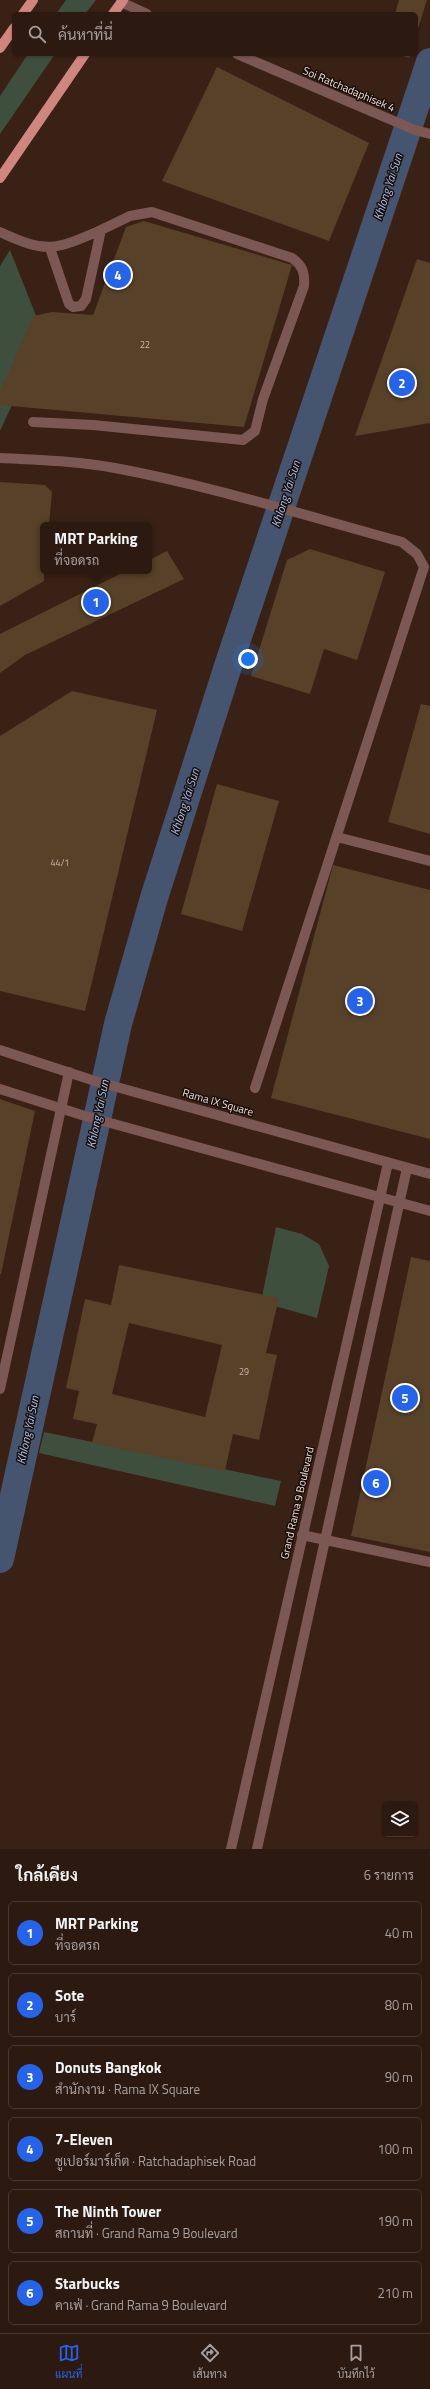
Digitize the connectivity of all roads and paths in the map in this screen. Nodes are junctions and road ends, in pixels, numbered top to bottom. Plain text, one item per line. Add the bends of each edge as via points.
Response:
1 (33, 0) edge
2 (122, 1) edge
3 (24, 12) edge
4 (114, 12) edge
5 (143, 12) edge
6 (12, 31) edge
7 (0, 48) edge
8 (84, 56) edge
9 (242, 56) edge
10 (430, 134) edge
11 (0, 178) edge
12 (101, 230) junction
13 (0, 232) edge
14 (50, 248) junction
15 (33, 422) dead end
16 (0, 458) edge
17 (337, 837) junction
18 (430, 861) edge
19 (0, 1050) edge
20 (69, 1072) junction
21 (255, 1088) dead end
22 (0, 1089) edge
23 (60, 1108) junction
24 (388, 1163) junction
25 (407, 1168) junction
26 (430, 1174) edge
27 (380, 1198) junction
28 (399, 1203) junction
29 (430, 1211) edge
30 (0, 1389) edge
31 (302, 1535) junction
32 (324, 1541) junction
33 (430, 1562) edge
34 (231, 1849) edge
35 (257, 1849) edge

1 - 3 main road
2 - 4 main road
2 - 5 street
6 - 7 main road
8 - 11 main road
9 - 10 street, Soi Ratchadaphisek 4 via 404,126
12 - 14 street via 64,246
12 - 14 street via 86,299 81,306 73,307 69,304
12 - 15 street via 130,216 152,212 292,258 302,265 304,286 263,399 255,431 244,440 93,425
13 - 14 street via 22,242
16 - 17 street via 58,461 114,468 290,511 402,542 417,554 424,566
17 - 18 street
17 - 21 street
19 - 20 street, Rama IX Square
20 - 23 street
20 - 24 street, Rama IX Square
22 - 23 street
23 - 27 street
23 - 30 street
24 - 25 street, Rama IX Square
24 - 27 street, Grand Rama 9 Boulevard
25 - 26 street, Rama IX Square
25 - 28 street
27 - 28 street
27 - 31 street, Grand Rama 9 Boulevard
28 - 29 street
28 - 32 street
31 - 32 street
31 - 34 street, Grand Rama 9 Boulevard
32 - 33 street
32 - 35 street

